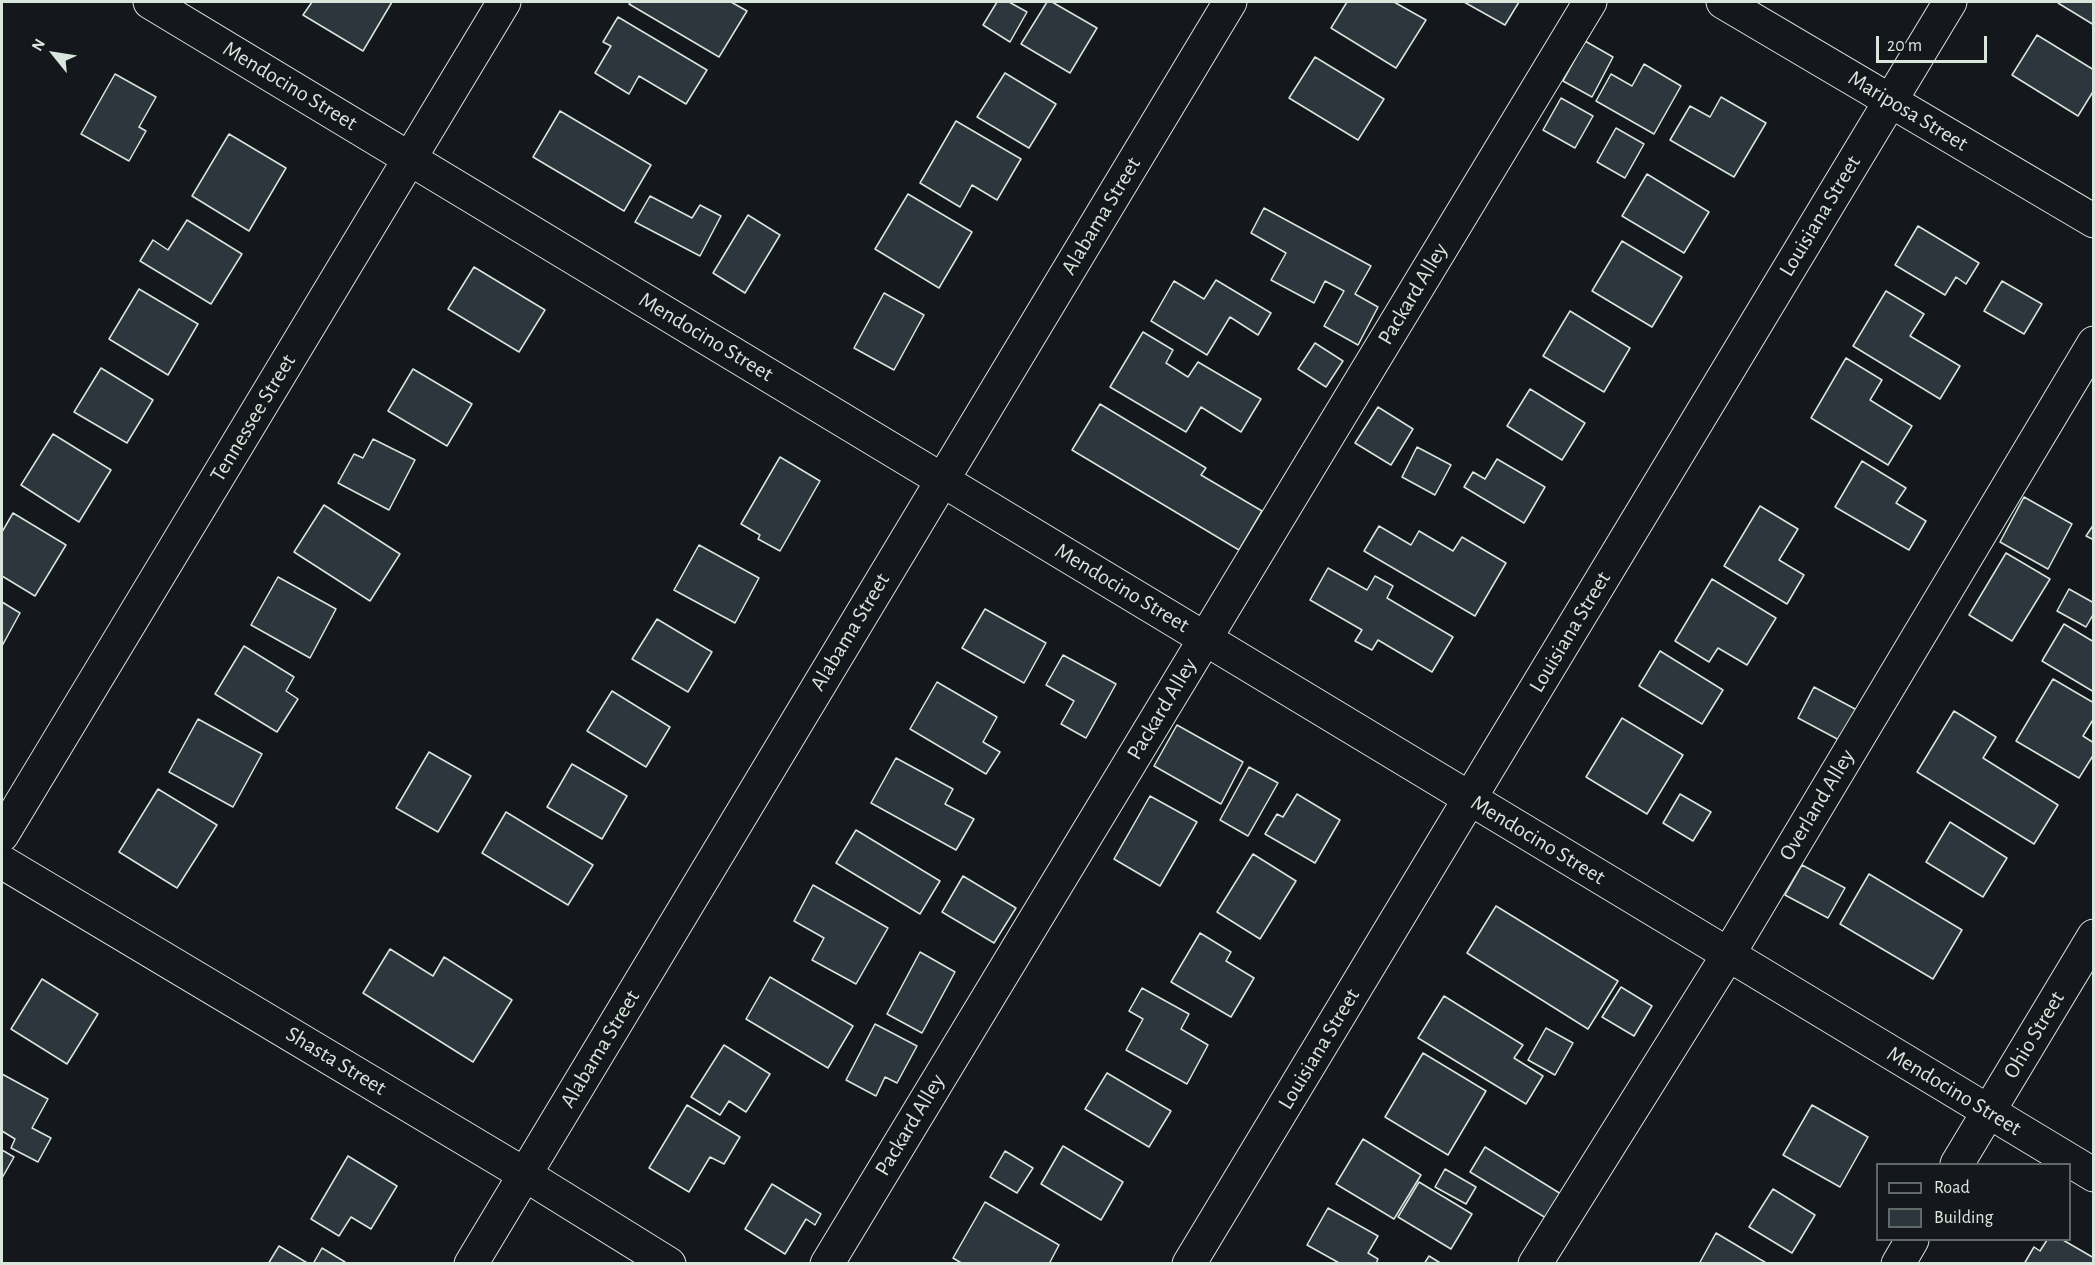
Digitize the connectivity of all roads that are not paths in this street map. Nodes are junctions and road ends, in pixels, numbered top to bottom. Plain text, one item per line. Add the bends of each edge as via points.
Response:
1 (150, 2) edge
2 (504, 2) edge
3 (1230, 2) edge
4 (1590, 2) edge
5 (1723, 2) edge
6 (1950, 2) edge
7 (1890, 100) junction
8 (410, 158) junction
9 (2094, 221) edge
10 (2094, 343) edge
11 (942, 480) junction
12 (1205, 638) junction
13 (1470, 798) junction
14 (2, 835) edge
15 (2, 862) edge
16 (2094, 936) edge
17 (1728, 955) junction
18 (1988, 1112) junction
19 (1958, 1163) edge
20 (524, 1174) junction
21 (2094, 1175) edge
22 (1911, 1241) edge
23 (471, 1263) edge
24 (669, 1263) edge
25 (827, 1263) edge
26 (1189, 1263) edge
27 (1535, 1263) edge
28 (1898, 1263) edge

1 - 8 street, Mendocino Street
2 - 8 street, Tennessee Street
3 - 11 street, Alabama Street
4 - 12 street, Packard Alley
5 - 7 street, Mariposa Street
6 - 7 street, Louisiana Street
7 - 9 street, Mariposa Street
7 - 13 street, Louisiana Street
8 - 11 street, Mendocino Street
8 - 14 street, Tennessee Street
10 - 17 street, Overland Alley
11 - 12 street, Mendocino Street
11 - 20 street, Alabama Street
12 - 13 street, Mendocino Street
12 - 25 street, Packard Alley
13 - 17 street, Mendocino Street
13 - 26 street, Louisiana Street
15 - 20 street, Shasta Street
16 - 18 street, Ohio Street
17 - 18 street, Mendocino Street
17 - 27 street, Overland Alley
18 - 19 street, Ohio Street
18 - 21 street, Mendocino Street
20 - 23 street, Alabama Street
20 - 24 street, Shasta Street
22 - 28 street

